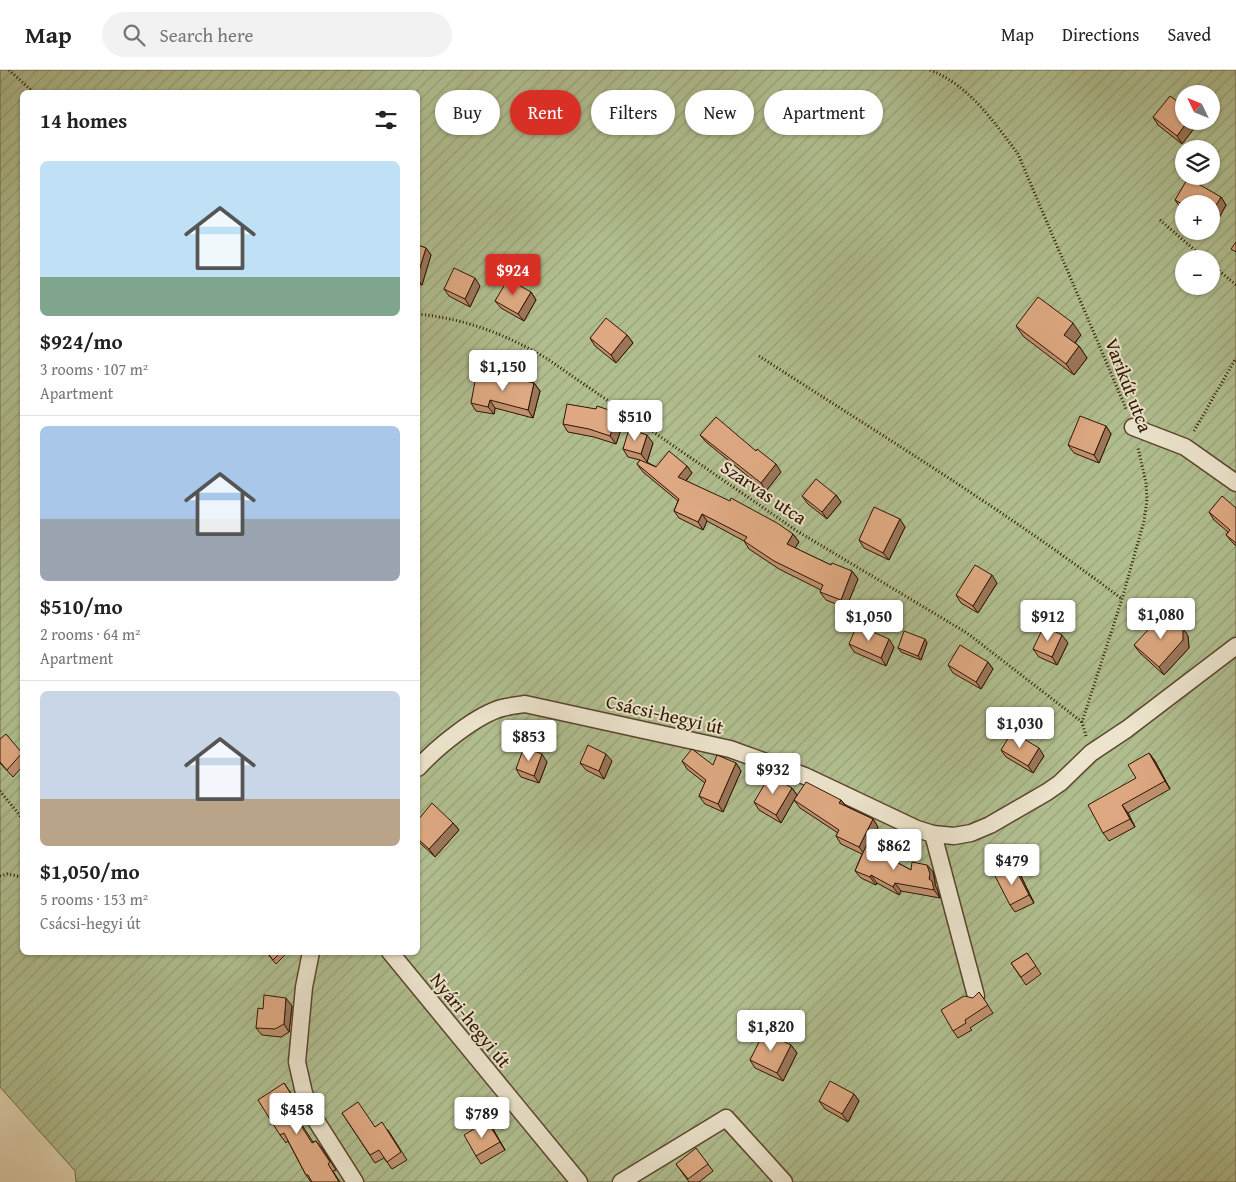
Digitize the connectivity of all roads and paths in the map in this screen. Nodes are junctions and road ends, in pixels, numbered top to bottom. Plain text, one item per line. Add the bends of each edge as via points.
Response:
1 (9, 70) edge
2 (930, 70) edge
3 (31, 90) edge
4 (1160, 220) dead end
5 (1195, 250) edge
6 (1220, 272) edge
7 (1236, 285) edge
8 (420, 314) edge
9 (759, 356) dead end
10 (1236, 358) edge
11 (1134, 427) junction
12 (1185, 447) junction
13 (1236, 483) edge
14 (1122, 599) junction
15 (1236, 646) edge
16 (1082, 722) junction
17 (1091, 753) junction
18 (420, 766) edge
19 (0, 791) edge
20 (20, 816) edge
21 (933, 834) junction
22 (0, 876) edge
23 (20, 877) edge
24 (309, 955) edge
25 (392, 955) edge
26 (976, 996) edge
27 (355, 1182) edge
28 (579, 1182) edge
29 (621, 1182) edge
30 (784, 1182) edge

1 - 3 path
2 - 11 path, Varikút utca via 942,74 969,94 1018,154
4 - 5 path
6 - 7 path
8 - 16 path, Szarvas utca via 482,326 546,358 796,531 967,633
9 - 14 path via 996,509
10 - 12 path
11 - 12 street
11 - 14 path, Varikút utca via 1147,500
12 - 13 street
14 - 16 path, Varikút utca
15 - 17 street, Csácsi-hegyi út
16 - 17 path
17 - 21 street, Csácsi-hegyi út via 1060,783 990,825 954,836
18 - 21 street, Csácsi-hegyi út via 480,718 502,708 526,704 730,749 805,776
19 - 20 path
21 - 26 street
22 - 23 path
24 - 27 street via 297,1062 304,1093 316,1119
25 - 28 street, Nyári-hegyi út
29 - 30 street via 726,1118

